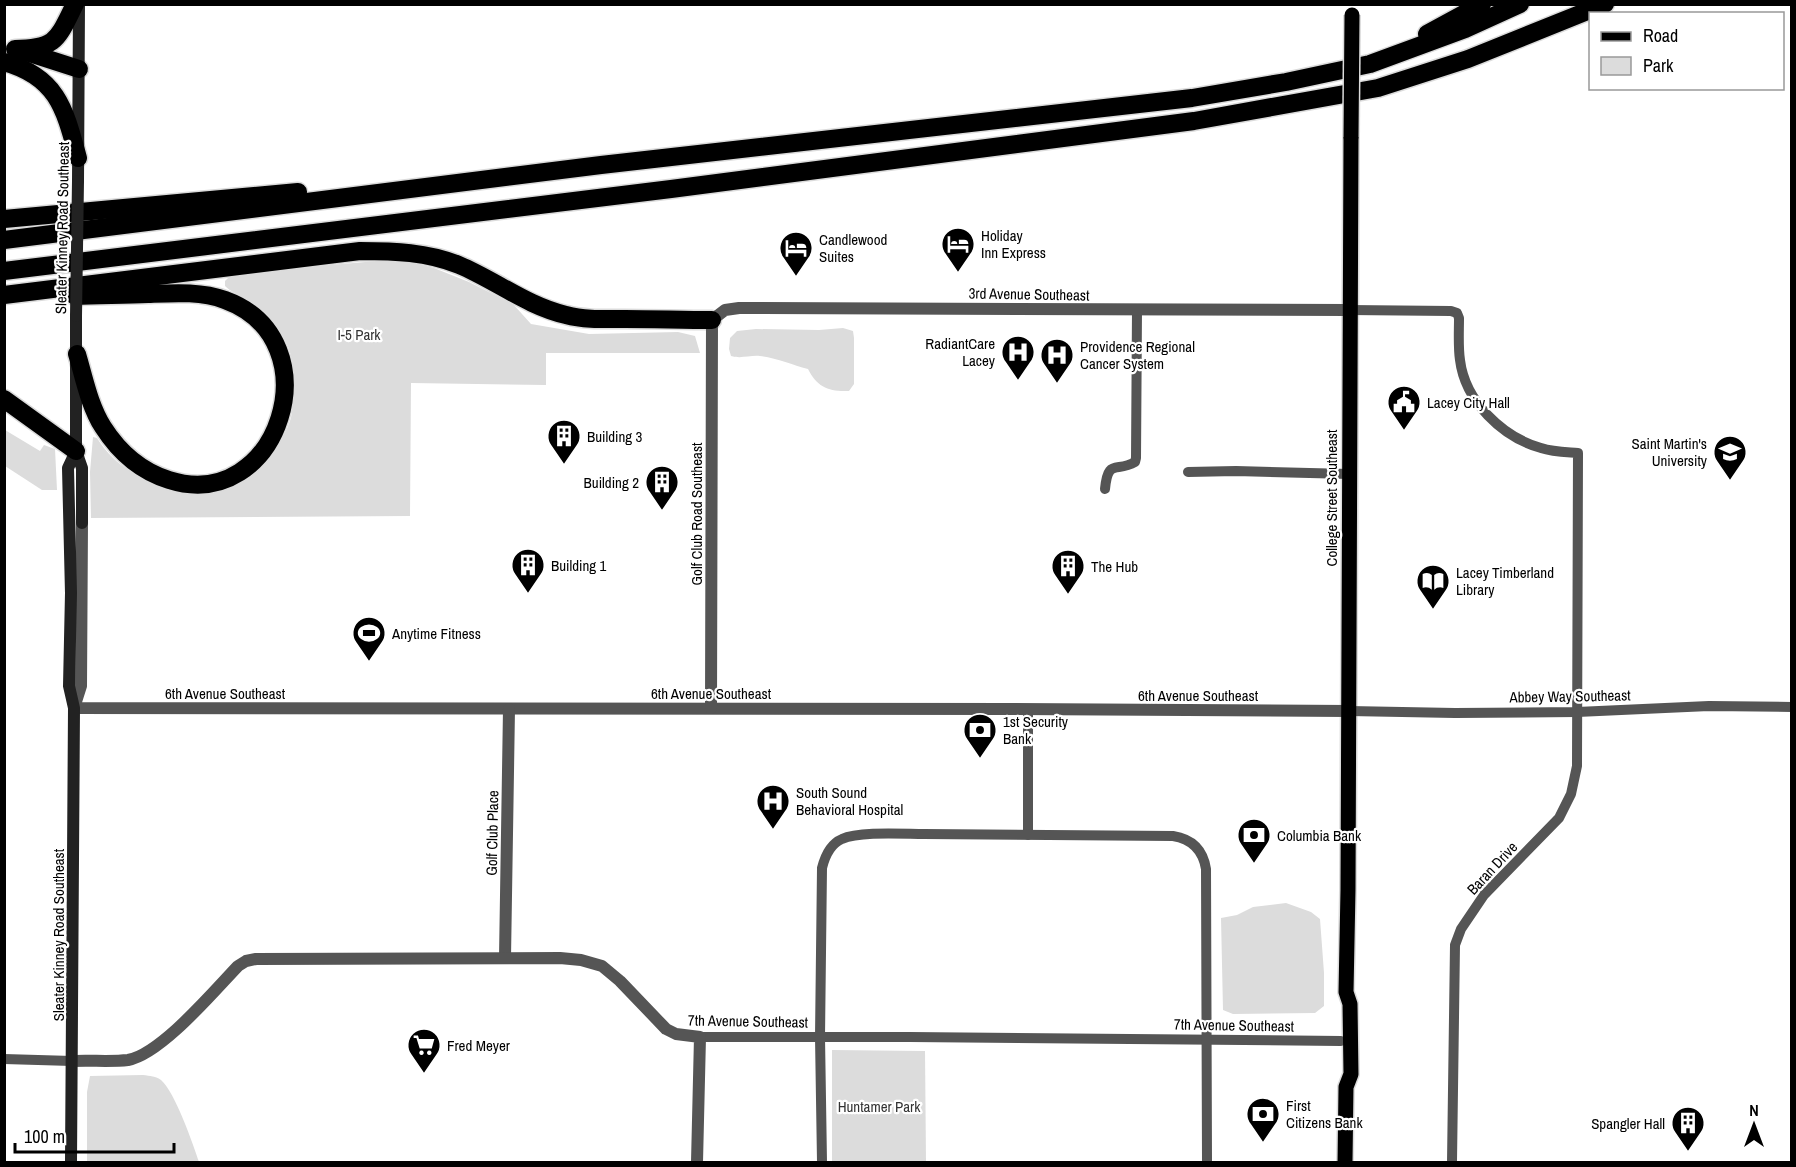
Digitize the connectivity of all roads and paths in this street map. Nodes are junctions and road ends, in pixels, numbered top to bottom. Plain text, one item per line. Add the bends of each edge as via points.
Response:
1 (77, 4) edge
2 (1482, 4) edge
3 (1520, 4) edge
4 (1587, 4) edge
5 (1605, 4) edge
6 (1352, 10) edge
7 (1553, 25) junction
8 (8, 52) edge
9 (1370, 64) junction
10 (79, 69) junction
11 (78, 158) junction
12 (601, 165) junction
13 (4, 219) edge
14 (4, 240) edge
15 (4, 271) edge
16 (4, 297) edge
17 (1137, 310) junction
18 (1349, 310) junction
19 (712, 320) junction
20 (77, 354) junction
21 (4, 399) edge
22 (76, 451) junction
23 (1188, 472) dead end
24 (1349, 474) junction
25 (1105, 489) dead end
26 (82, 523) joint
27 (1791, 707) edge
28 (74, 708) junction
29 (711, 708) junction
30 (509, 709) junction
31 (1028, 709) junction
32 (1349, 711) junction
33 (1577, 712) junction
34 (1028, 835) junction
35 (505, 958) junction
36 (1346, 992) junction
37 (700, 1036) junction
38 (820, 1037) junction
39 (1206, 1039) junction
40 (1341, 1041) junction
41 (4, 1059) edge
42 (72, 1061) junction
43 (1346, 1087) junction
44 (71, 1162) edge
45 (697, 1162) edge
46 (822, 1162) edge
47 (1207, 1162) edge
48 (1345, 1162) edge
49 (1452, 1162) edge

1 - 8 highway via 51,44
1 - 10 main road, Sleater Kinney Road Southeast
2 - 9 highway
3 - 9 highway
4 - 7 highway
5 - 7 highway
6 - 18 main road, College Street Southeast, bridge
7 - 15 highway via 1468,59 1378,88 1194,121
8 - 10 highway
8 - 11 highway via 56,96
9 - 12 highway via 1192,98
10 - 11 main road, Sleater Kinney Road Southeast
11 - 20 main road, Sleater Kinney Road Southeast, bridge
12 - 13 highway
12 - 14 highway
16 - 19 highway via 360,251 394,251 428,255 459,265 567,316
16 - 20 highway via 181,293 225,300 265,325 280,352 284,379 279,421 260,454 233,477 191,485 162,478 132,461 106,431 95,412
17 - 18 street, 3rd Avenue Southeast
17 - 19 street, 3rd Avenue Southeast via 739,308 725,310
17 - 25 street via 1136,458 1128,466 1110,470
18 - 24 main road, College Street Southeast
18 - 33 street via 1457,313 1464,377 1488,416 1517,438 1540,448 1578,453
19 - 29 street, Golf Club Road Southeast
20 - 22 main road, Sleater Kinney Road Southeast
21 - 22 highway
22 - 26 main road, Sleater Kinney Road Southeast via 82,468
22 - 28 main road, Sleater Kinney Road Southeast via 68,468 69,686
23 - 24 street
24 - 32 main road, College Street Southeast
26 - 28 street, Sleater Kinney Road Southeast via 81,687
27 - 33 street, Abbey Way Southeast
28 - 30 street, 6th Avenue Southeast
28 - 42 main road, Sleater Kinney Road Southeast
29 - 30 street, 6th Avenue Southeast
29 - 31 street, 6th Avenue Southeast
30 - 35 street, Golf Club Place
31 - 32 street, 6th Avenue Southeast
31 - 34 street
32 - 33 street, Abbey Way Southeast
32 - 36 main road, College Street Southeast
33 - 49 street, Baran Drive via 1577,766 1567,805 1484,895 1455,945
34 - 38 street via 857,835 833,844 822,868
34 - 39 street via 1173,836 1198,848 1206,869
35 - 37 street, 7th Avenue Southeast via 560,958 602,966 666,1029
35 - 42 street, 7th Avenue Southeast via 246,961 155,1048 129,1060
36 - 40 main road, College Street Southeast via 1340,1003
36 - 43 main road, College Street Southeast via 1350,1004 1351,1074
37 - 38 street, 7th Avenue Southeast
37 - 45 street
38 - 39 street, 7th Avenue Southeast
38 - 46 street
39 - 40 street, 7th Avenue Southeast
39 - 47 street
40 - 43 main road, College Street Southeast via 1341,1073
41 - 42 street, 7th Avenue Southeast
42 - 44 main road, Sleater Kinney Road Southeast
43 - 48 main road, College Street Southeast

